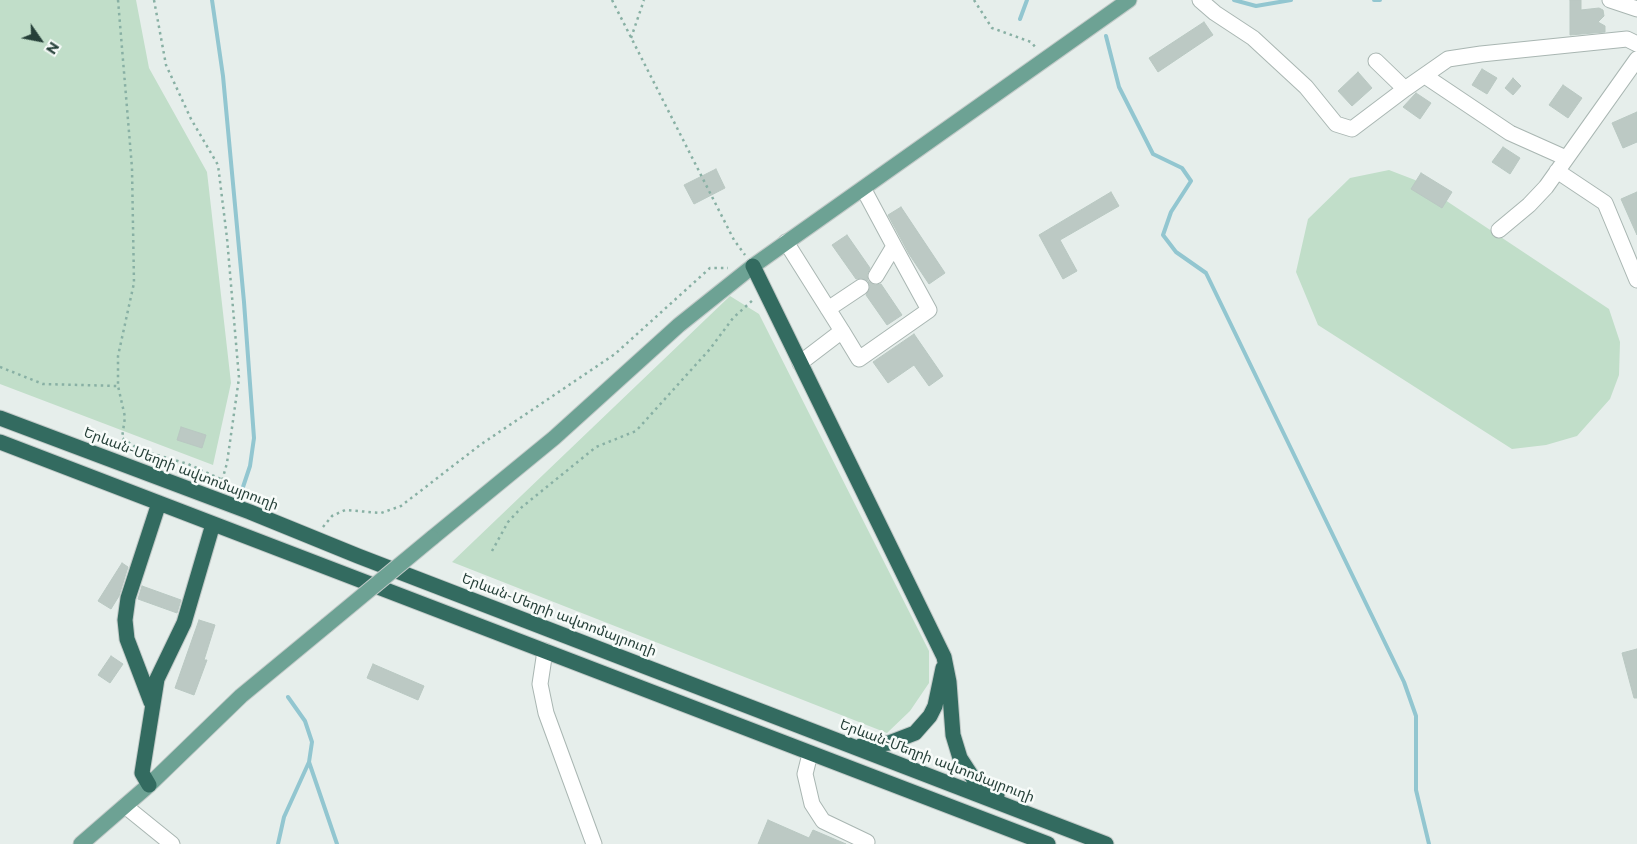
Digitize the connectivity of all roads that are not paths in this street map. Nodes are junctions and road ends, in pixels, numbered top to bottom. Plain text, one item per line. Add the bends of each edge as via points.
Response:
1 (1200, 0) edge
2 (1610, 0) edge
3 (1123, 2) edge
4 (1637, 9) edge
5 (1637, 44) edge
6 (1637, 59) edge
7 (1376, 61) dead end
8 (1425, 76) junction
9 (1405, 89) junction
10 (1566, 158) junction
11 (1557, 171) junction
12 (864, 190) junction
13 (1499, 230) dead end
14 (786, 242) junction
15 (894, 246) junction
16 (746, 262) junction
17 (876, 276) dead end
18 (1637, 280) edge
19 (861, 286) dead end
20 (828, 309) junction
21 (842, 332) junction
22 (800, 363) junction
23 (0, 418) edge
24 (0, 442) edge
25 (160, 503) junction
26 (213, 524) junction
27 (546, 651) junction
28 (944, 657) junction
29 (152, 702) junction
30 (855, 746) junction
31 (810, 754) junction
32 (149, 785) junction
33 (125, 806) junction
34 (1013, 807) junction
35 (867, 842) dead end
36 (80, 844) edge
37 (172, 844) edge
38 (594, 844) edge
39 (1048, 844) edge
40 (1106, 844) edge

1 - 9 street via 1253,38 1306,87 1336,124 1352,129
2 - 4 street
3 - 12 main road
5 - 8 street via 1627,39 1481,54 1448,59
6 - 10 street
7 - 9 street
8 - 9 street
8 - 10 street via 1510,133
10 - 11 street
11 - 13 street via 1529,205
11 - 18 street via 1605,203
12 - 14 main road
12 - 15 street
14 - 16 main road
14 - 20 street
15 - 17 street
15 - 21 street via 929,310 859,359
16 - 22 highway via 764,290
16 - 32 main road, bridge via 554,438 240,696
19 - 20 street
20 - 21 street
21 - 22 street
22 - 28 highway
23 - 30 highway, Երևան-Մեղրի ավտոմայրուղի
24 - 25 highway
25 - 26 highway
25 - 29 highway via 128,598 125,620 127,639
26 - 27 highway
26 - 29 highway via 184,623 162,665
27 - 31 highway
27 - 38 street via 540,684 546,713
28 - 30 highway via 935,706 923,725 916,732 889,744
28 - 34 highway via 953,735 960,758 973,778
29 - 32 highway via 142,773
30 - 34 highway, Երևան-Մեղրի ավտոմայրուղի
31 - 35 street via 806,774 812,804 823,821
31 - 39 highway
32 - 33 main road
33 - 36 main road
33 - 37 street
34 - 40 highway, Երևան-Մեղրի ավտոմայրուղի

